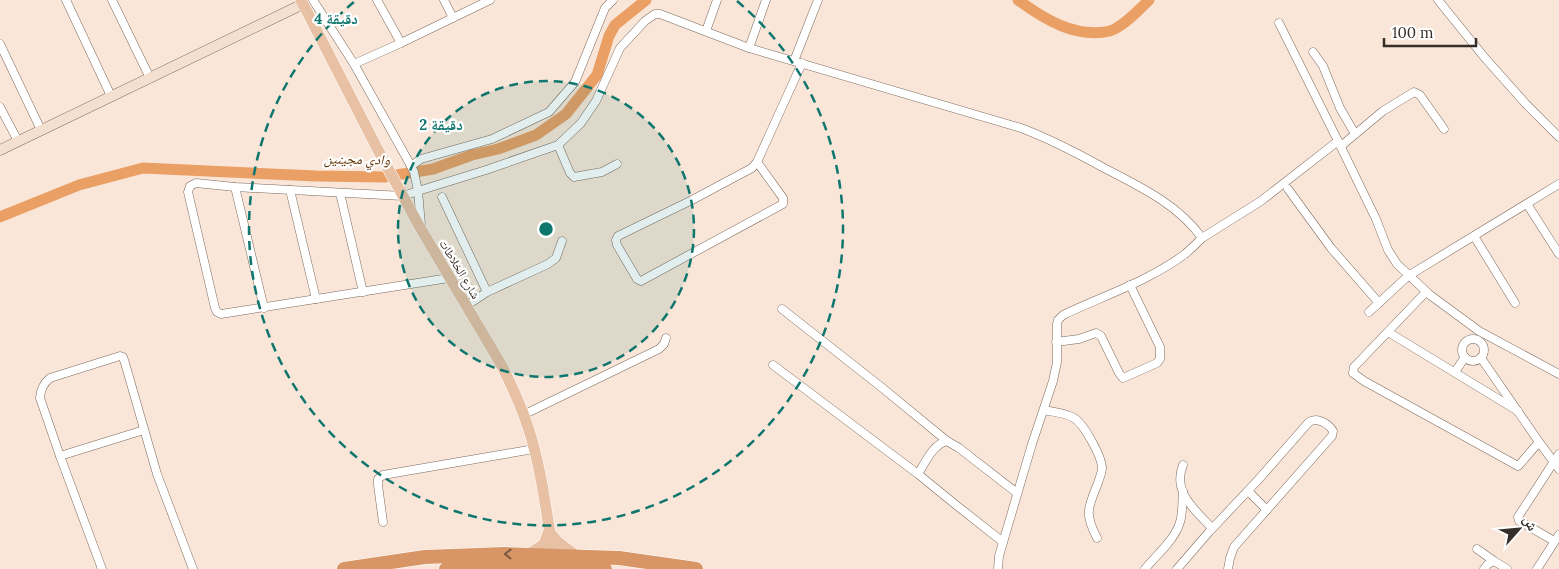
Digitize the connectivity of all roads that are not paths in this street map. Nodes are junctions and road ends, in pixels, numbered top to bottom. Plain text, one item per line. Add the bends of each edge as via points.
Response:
1 (66, 0) edge
2 (112, 0) edge
3 (378, 0) edge
4 (444, 0) edge
5 (490, 0) edge
6 (613, 0) edge
7 (717, 0) edge
8 (766, 0) edge
9 (818, 0) edge
10 (1438, 0) edge
11 (307, 1) edge
12 (453, 18) junction
13 (1279, 23) dead end
14 (706, 31) junction
15 (400, 43) junction
16 (0, 44) edge
17 (749, 48) junction
18 (1313, 52) dead end
19 (798, 62) junction
20 (354, 64) junction
21 (150, 78) junction
22 (111, 96) junction
23 (0, 107) edge
24 (1344, 116) junction
25 (1329, 124) junction
26 (1444, 129) dead end
27 (41, 130) junction
28 (1354, 134) junction
29 (1559, 136) edge
30 (18, 141) junction
31 (558, 144) junction
32 (1339, 144) junction
33 (0, 150) edge
34 (757, 162) junction
35 (618, 164) dead end
36 (411, 166) junction
37 (1559, 184) edge
38 (235, 187) junction
39 (1288, 189) dead end
40 (290, 190) junction
41 (418, 191) junction
42 (340, 193) junction
43 (403, 196) junction
44 (442, 198) dead end
45 (1526, 204) junction
46 (422, 231) junction
47 (1474, 236) junction
48 (1202, 238) junction
49 (562, 241) dead end
50 (1559, 254) edge
51 (1408, 276) junction
52 (449, 278) junction
53 (1130, 285) junction
54 (363, 292) junction
55 (487, 292) junction
56 (1426, 292) junction
57 (316, 300) junction
58 (1379, 303) junction
59 (1515, 303) dead end
60 (466, 306) junction
61 (264, 308) junction
62 (782, 309) dead end
63 (1369, 312) dead end
64 (1388, 332) junction
65 (1478, 335) junction
66 (666, 338) dead end
67 (1056, 342) junction
68 (1465, 357) junction
69 (1482, 358) junction
70 (773, 365) dead end
71 (1455, 372) junction
72 (1559, 374) edge
73 (1044, 410) junction
74 (1518, 411) junction
75 (523, 415) junction
76 (144, 430) junction
77 (946, 442) junction
78 (1539, 442) junction
79 (534, 449) junction
80 (1559, 454) edge
81 (60, 456) junction
82 (1554, 461) junction
83 (1183, 464) dead end
84 (1559, 468) edge
85 (918, 474) junction
86 (1183, 491) junction
87 (1248, 491) junction
88 (1017, 493) junction
89 (1267, 510) junction
90 (383, 522) dead end
91 (1212, 528) junction
92 (549, 531) junction
93 (1097, 538) dead end
94 (1557, 538) edge
95 (1003, 542) junction
96 (1477, 549) dead end
97 (529, 554) junction
98 (578, 557) junction
99 (554, 561) junction
100 (1494, 561) junction
101 (617, 564) edge
102 (102, 569) edge
103 (193, 569) edge
104 (344, 569) edge
105 (446, 569) edge
106 (606, 569) edge
107 (696, 569) edge
108 (998, 569) edge
109 (1145, 569) edge
110 (1177, 569) edge
111 (1228, 569) edge
112 (1484, 569) edge
113 (1507, 569) edge
114 (1537, 569) edge

1 - 22 street
2 - 21 street
3 - 15 street
4 - 12 street
5 - 12 street
6 - 36 street via 606,8 575,82 549,112 492,139 422,159
7 - 14 street
8 - 17 street
9 - 19 street
10 - 29 street via 1490,65
11 - 20 street
11 - 21 street
11 - 43 main road, شارع الخلاطات via 380,155
12 - 15 street
13 - 25 street
14 - 17 street
14 - 31 street via 660,14 652,16 620,48 596,101 581,123
15 - 20 street
16 - 27 street
17 - 19 street
18 - 24 street via 1323,66
19 - 34 street
19 - 48 street via 1047,138 1135,184 1173,208 1193,225
20 - 36 street
21 - 22 street
22 - 27 street
23 - 30 street
24 - 25 street
24 - 28 street
25 - 32 street
26 - 28 street via 1420,95 1414,92
27 - 30 street
28 - 32 street
30 - 33 street
31 - 35 street via 574,177 602,172
31 - 41 street
32 - 48 street via 1261,202
32 - 51 street via 1392,258
34 - 34 street via 618,236 617,245 637,279 641,281 783,204 783,198
36 - 41 street
37 - 45 street
38 - 40 street
38 - 61 street
38 - 61 street via 196,183 188,192 218,312 226,314
39 - 58 street via 1336,254
40 - 42 street
40 - 57 street
41 - 43 street
41 - 46 street
42 - 43 street
42 - 54 street
43 - 46 main road, شارع الخلاطات
44 - 55 street
45 - 47 street
45 - 50 street
46 - 52 main road, شارع الخلاطات
47 - 51 street
47 - 59 street
48 - 53 street via 1176,260
49 - 55 street via 556,258 548,264
51 - 56 street
51 - 58 street
52 - 54 street
52 - 60 main road, شارع الخلاطات
53 - 67 street via 1063,315 1058,320
53 - 67 street via 1160,347 1157,363 1124,378 1101,336 1096,333
54 - 57 street
55 - 60 street
56 - 64 street
56 - 65 street
57 - 61 street
58 - 63 street
60 - 75 main road, شارع الخلاطات via 509,380
62 - 77 street
64 - 71 street
64 - 78 street via 1354,367 1356,376 1518,466
65 - 68 street via 1464,344
65 - 69 street via 1484,347
65 - 72 street
66 - 75 street via 659,349
67 - 73 street via 1054,381
68 - 69 street via 1473,361
68 - 71 street
69 - 74 street
70 - 85 street
71 - 74 street
73 - 88 street
73 - 93 street via 1074,418 1099,455 1102,468 1088,512
74 - 78 street
75 - 79 main road, شارع الخلاطات
76 - 81 street
76 - 81 street via 124,359 118,356 50,378 42,387 40,398
76 - 103 street
77 - 85 street via 930,454
77 - 88 street via 959,448
78 - 82 street
79 - 90 street via 383,475 378,479
79 - 92 main road, شارع الخلاطات
80 - 82 street
81 - 102 street
82 - 84 street
82 - 94 street via 1518,517 1522,523
83 - 86 street via 1179,481
85 - 95 street
86 - 91 street via 1191,506
86 - 109 street via 1178,527
87 - 89 street
87 - 89 street via 1308,422 1318,420 1331,427 1332,436
87 - 91 street
88 - 95 street
89 - 111 street via 1234,547
91 - 110 street
92 - 97 main road via 544,544
92 - 98 main road
92 - 99 main road, شارع الخلاطات
94 - 114 street
95 - 108 street
96 - 100 street
97 - 99 highway
97 -> 104 highway via 425,557
98 - 99 highway
98 - 101 highway
99 - 105 highway
99 - 106 highway
100 - 112 street
100 - 113 street
101 - 107 highway

